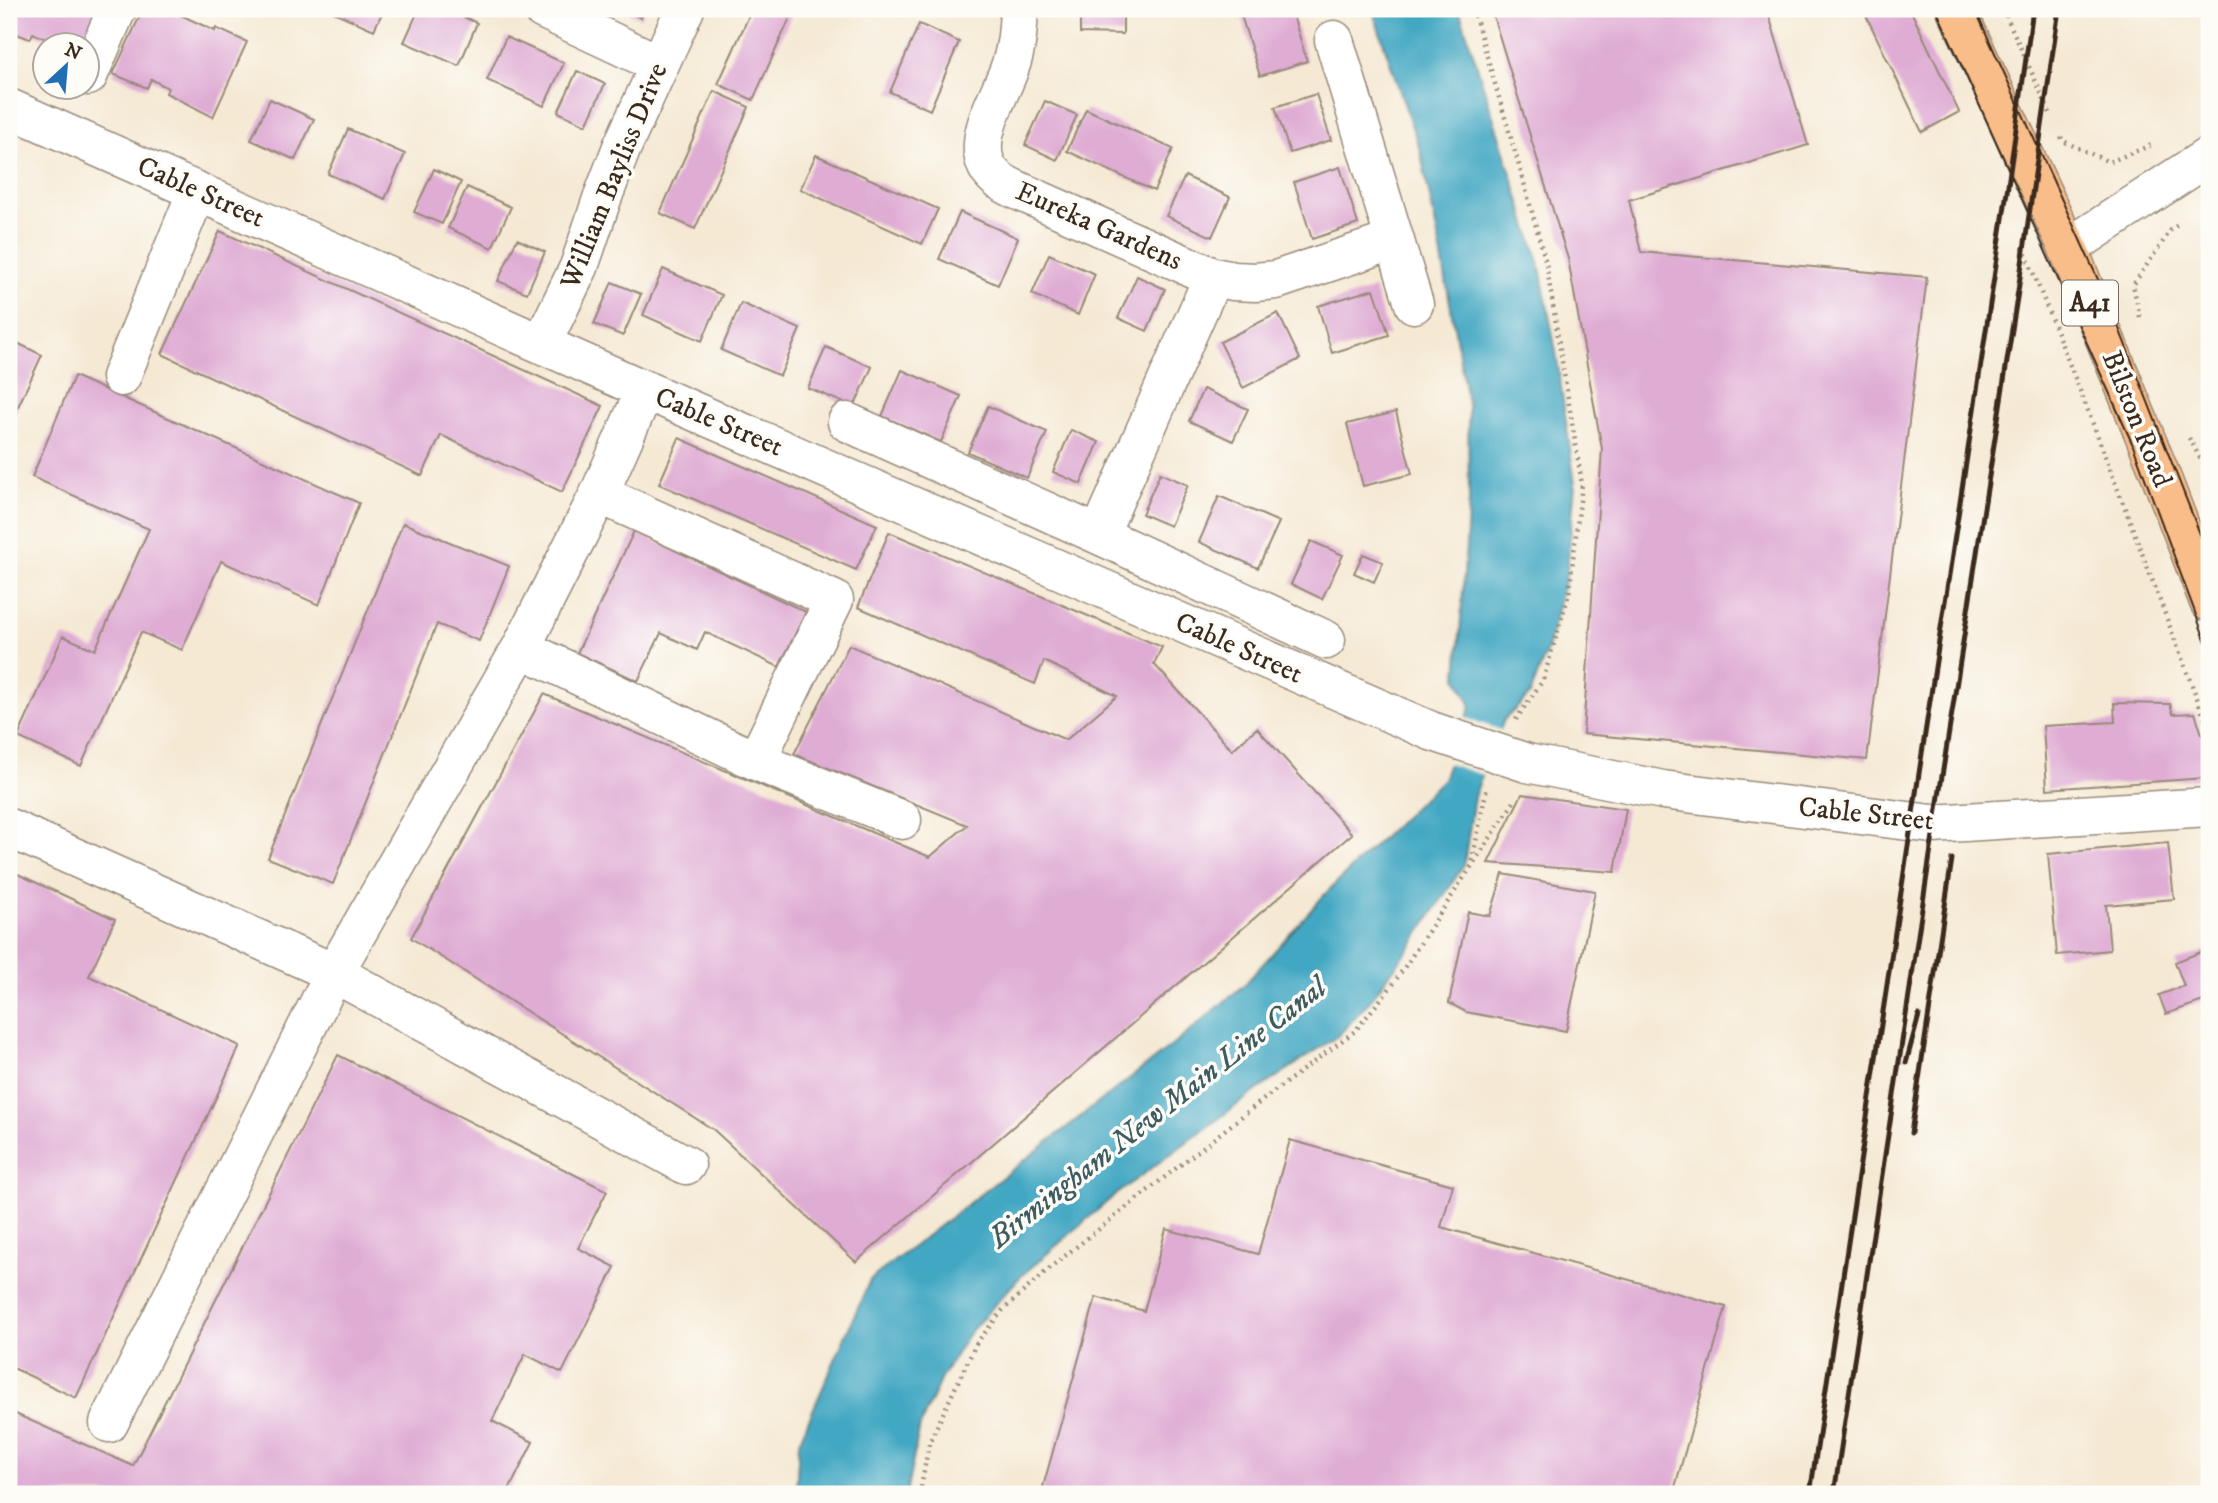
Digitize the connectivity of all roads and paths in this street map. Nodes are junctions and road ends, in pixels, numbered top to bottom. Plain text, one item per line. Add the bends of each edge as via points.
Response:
1 (117, 9) edge
2 (542, 9) edge
3 (685, 9) edge
4 (1019, 9) edge
5 (1473, 9) edge
6 (1956, 9) edge
7 (2003, 9) edge
8 (1334, 40) dead end
9 (102, 44) edge
10 (659, 64) junction
11 (77, 102) edge
12 (9, 108) edge
13 (2052, 117) dead end
14 (2057, 129) dead end
15 (64, 131) junction
16 (2204, 159) edge
17 (197, 191) junction
18 (2181, 223) dead end
19 (2018, 236) dead end
20 (1395, 240) junction
21 (2068, 248) junction
22 (1213, 277) junction
23 (1414, 304) dead end
24 (2141, 321) dead end
25 (542, 343) junction
26 (121, 377) dead end
27 (645, 390) junction
28 (847, 422) dead end
29 (2184, 427) dead end
30 (2209, 474) edge
31 (599, 494) junction
32 (1099, 535) junction
33 (2209, 603) edge
34 (1326, 640) dead end
35 (521, 648) junction
36 (1513, 727) dead end
37 (2209, 730) edge
38 (756, 761) junction
39 (1524, 775) junction
40 (1491, 777) dead end
41 (2209, 807) edge
42 (902, 820) dead end
43 (9, 828) edge
44 (1471, 865) junction
45 (334, 973) junction
46 (686, 1165) dead end
47 (109, 1423) dead end
48 (920, 1494) edge

1 - 9 street
2 - 10 street
3 - 10 street, William Bayliss Drive
4 - 22 street, Eureka Gardens via 1011,66 982,143 986,162 998,180
5 - 36 path via 1546,263 1582,484 1569,594 1543,680
6 - 21 highway, Bilston Road / A41
7 - 13 path
8 - 20 street
10 - 25 street, William Bayliss Drive via 606,188 579,267
11 - 15 street
12 - 15 street, Cable Street
14 - 16 path via 2063,141 2109,162 2168,138
15 - 17 street, Cable Street
16 - 21 street
17 - 25 street, Cable Street
17 - 26 street
18 - 24 path via 2171,230 2133,285
19 - 37 path
20 - 22 street, Eureka Gardens via 1276,279 1255,282
20 - 23 street
21 - 33 highway, Bilston Road / A41
22 - 32 street, Eureka Gardens
25 - 27 street, Cable Street
27 - 31 street
27 - 39 street, Cable Street, bridge
28 - 32 street
29 - 30 path
31 - 35 street
31 - 38 street via 834,600
32 - 34 street
35 - 38 street
35 - 45 street
38 - 42 street
39 - 41 street, Cable Street via 1663,790 1685,805 1932,824
39 - 44 path via 1515,801
40 - 44 path
43 - 45 street
44 - 48 path via 1394,983 1355,1031 1052,1266 1002,1311 976,1344 929,1443
45 - 46 street
45 - 47 street

